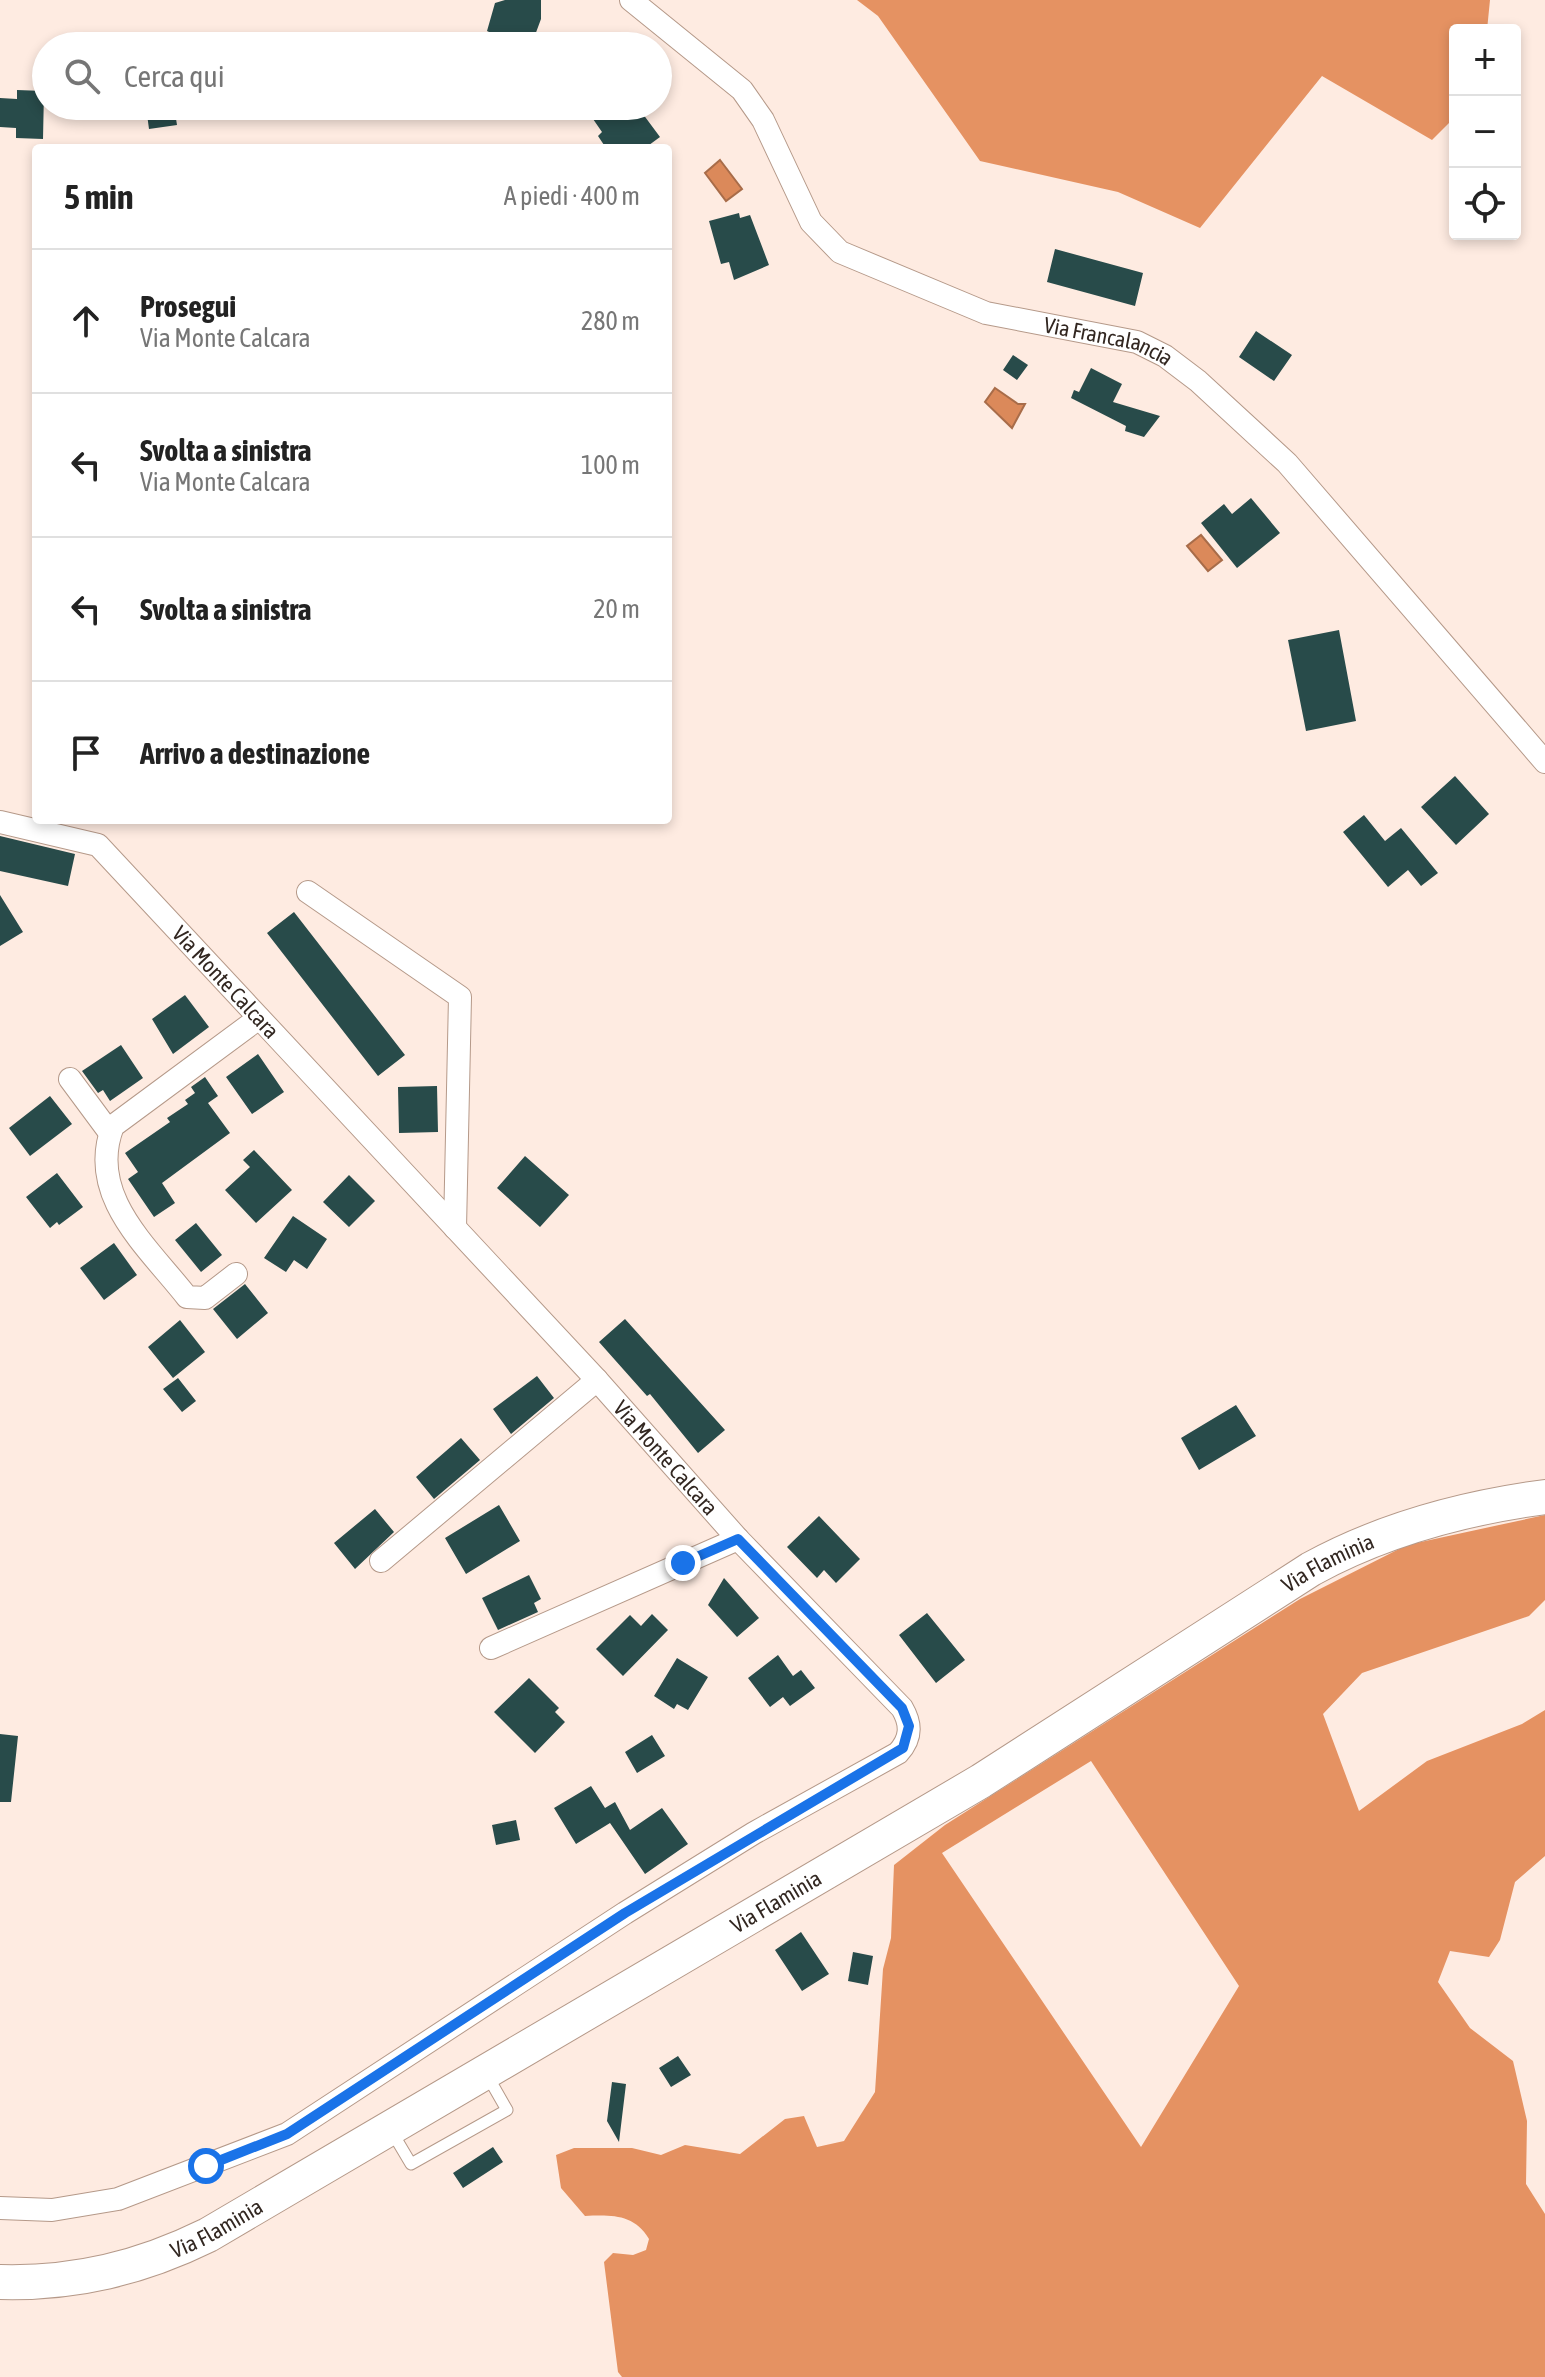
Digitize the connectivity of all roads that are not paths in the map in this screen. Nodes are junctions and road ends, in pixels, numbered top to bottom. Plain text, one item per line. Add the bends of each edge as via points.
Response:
1 (631, 0) edge
2 (670, 32) edge
3 (672, 33) edge
4 (1545, 762) edge
5 (0, 822) edge
6 (308, 892) dead end
7 (259, 1018) junction
8 (70, 1079) dead end
9 (110, 1133) junction
10 (455, 1228) junction
11 (236, 1274) dead end
12 (597, 1380) junction
13 (1545, 1497) edge
14 (738, 1539) junction
15 (381, 1561) dead end
16 (491, 1648) dead end
17 (0, 2208) edge
18 (0, 2282) edge

1 - 2 street, Via Francalancia
3 - 4 street, Via Francalancia via 742,90 763,120 811,222 840,252 986,313 1137,342 1198,381 1287,463
5 - 7 street, Via Monte Calcara via 98,845
6 - 10 street via 460,997
7 - 9 street
7 - 10 street, Via Monte Calcara
8 - 9 street
9 - 11 street via 104,1166 114,1204 187,1297 205,1298
10 - 12 street, Via Monte Calcara
12 - 14 street, Via Monte Calcara
12 - 15 street
13 - 18 main road, Via Flaminia via 1436,1518 1339,1554 992,1774 219,2229 173,2252 86,2278
14 - 16 street
14 - 17 street, Via Monte Calcara via 902,1708 909,1733 898,1753 625,1913 287,2134 118,2199 52,2210

